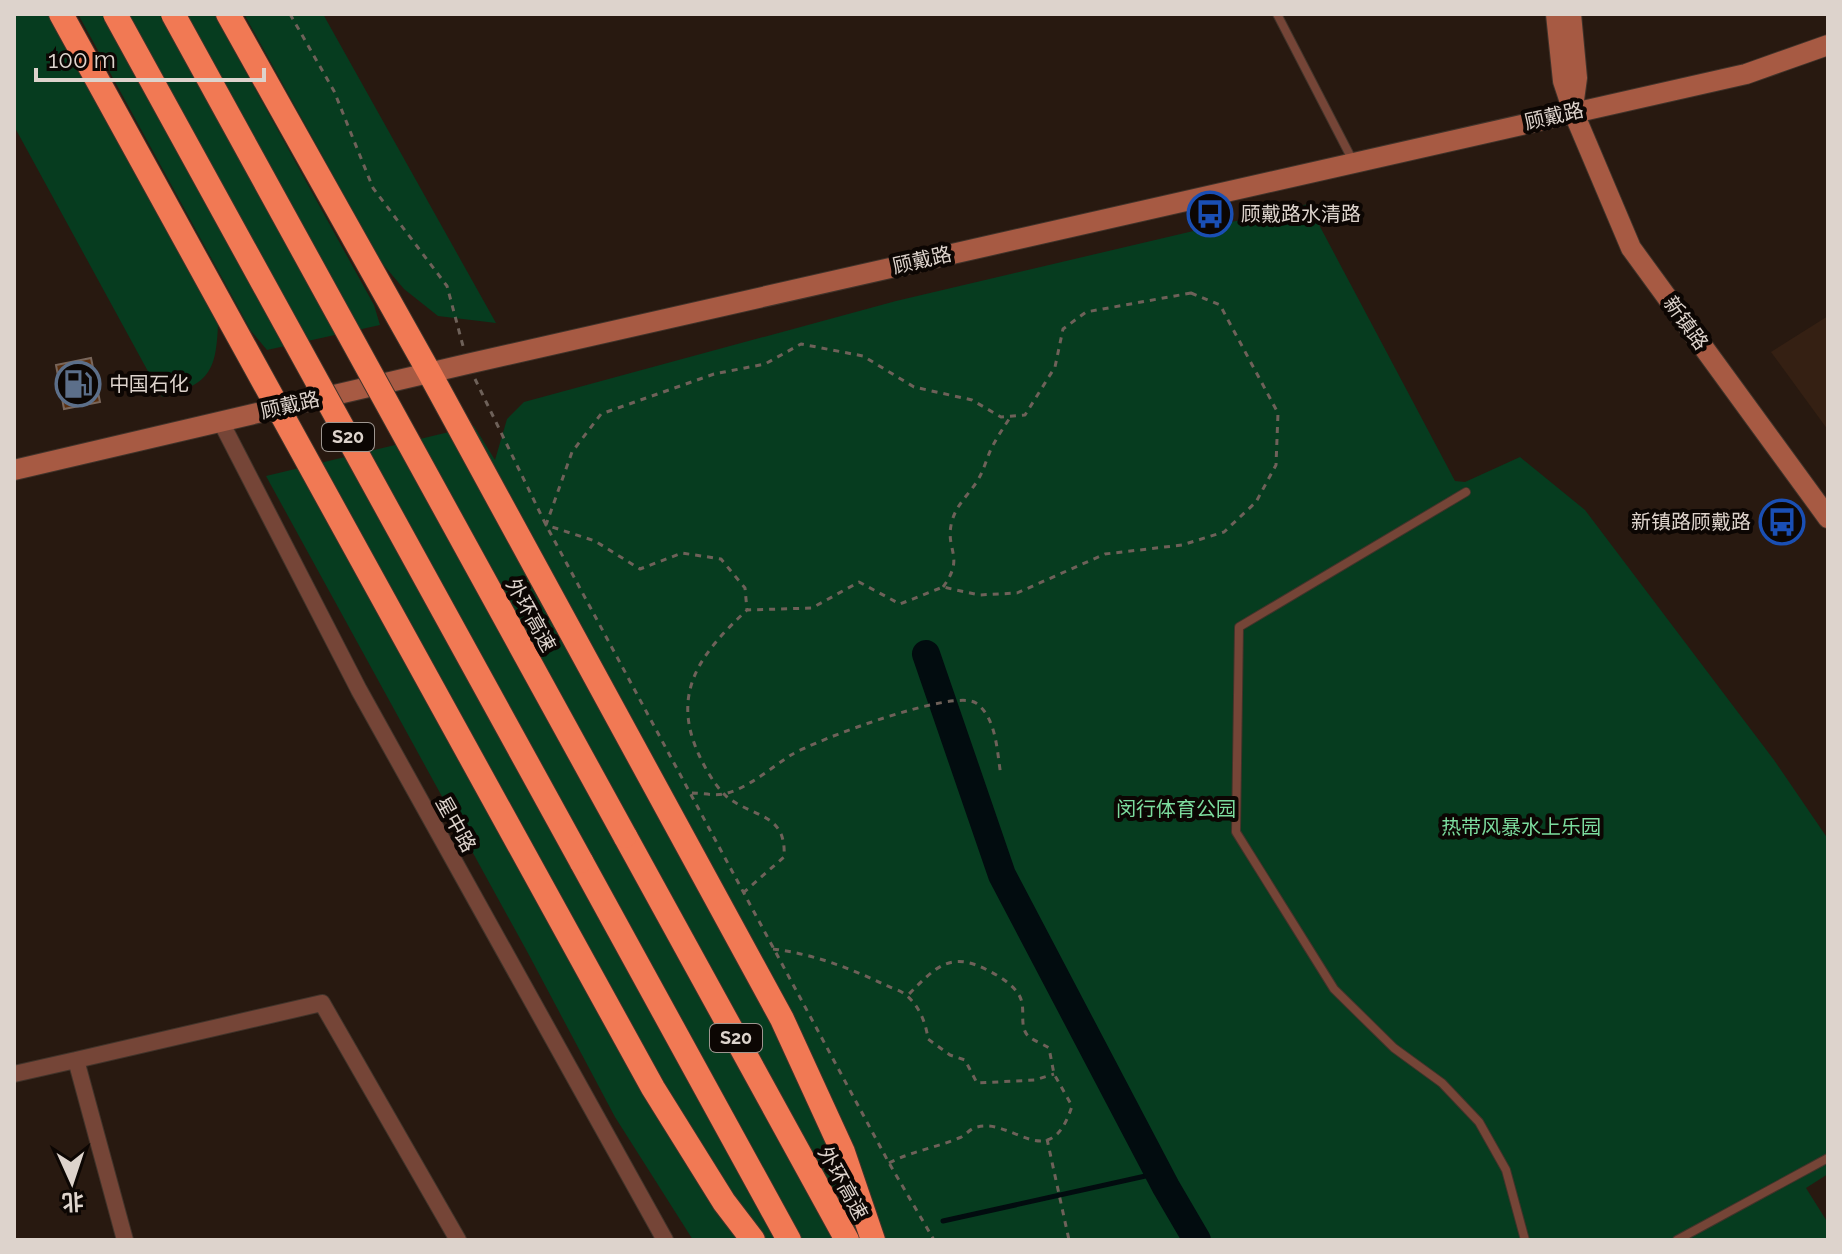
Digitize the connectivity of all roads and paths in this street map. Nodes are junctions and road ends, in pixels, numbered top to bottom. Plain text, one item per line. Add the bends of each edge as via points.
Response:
1 (61, 14) edge
2 (115, 14) edge
3 (173, 14) edge
4 (228, 14) edge
5 (290, 14) edge
6 (1277, 14) edge
7 (1556, 14) edge
8 (1571, 14) edge
9 (1828, 45) edge
10 (1573, 111) junction
11 (1354, 163) junction
12 (467, 364) junction
13 (429, 372) junction
14 (279, 407) junction
15 (1011, 416) junction
16 (221, 422) junction
17 (14, 470) edge
18 (1466, 492) dead end
19 (1828, 518) edge
20 (546, 525) junction
21 (943, 587) junction
22 (747, 610) junction
23 (1001, 776) dead end
24 (691, 793) junction
25 (724, 794) junction
26 (743, 893) junction
27 (773, 949) junction
28 (907, 996) junction
29 (76, 1060) junction
30 (14, 1074) edge
31 (1054, 1074) junction
32 (1047, 1139) junction
33 (1828, 1158) edge
34 (889, 1163) junction
35 (125, 1240) edge
36 (458, 1240) edge
37 (665, 1240) edge
38 (753, 1240) edge
39 (789, 1240) edge
40 (847, 1240) edge
41 (873, 1240) edge
42 (934, 1240) edge
43 (1069, 1240) edge
44 (1525, 1240) edge
45 (1677, 1240) edge

1 - 14 highway
2 - 39 highway, S20, bridge
3 - 40 highway, 外环高速 / S20, bridge
4 - 13 highway
5 - 12 path via 334,91 373,188 447,286
6 - 11 lane
7 - 10 main road, 新镇路 via 1563,81
8 - 10 main road via 1577,78
9 - 10 main road, 顾戴路 via 1746,74
10 - 11 main road, 顾戴路
10 - 19 main road, 新镇路 via 1631,248
11 - 12 main road, 顾戴路
12 - 13 main road, 顾戴路
12 - 20 path
13 - 14 main road, 顾戴路
13 - 41 highway via 782,1019 843,1152
14 - 16 main road, 顾戴路
14 - 38 highway via 653,1088
15 - 20 path via 1001,417 972,400 914,387 863,356 801,344 765,364 714,374 601,414 572,452
15 - 21 path via 951,523 956,561
15 - 21 path via 1025,415 1055,367 1063,329 1086,312 1191,293 1220,305 1278,413 1276,465 1256,502 1224,532 1182,545 1105,554 1017,593 979,595
16 - 17 main road, 顾戴路
16 - 37 street, 星中路 via 359,690
18 - 44 lane via 1239,627 1236,832 1334,989 1479,1122 1506,1170
20 - 22 path via 595,541 640,569 682,553 721,559 745,588
20 - 24 path
21 - 22 path via 900,604 859,582 812,608
22 - 25 path via 702,662 686,708 689,735
23 - 25 path via 987,716 963,698 919,707 809,746
24 - 25 path
24 - 26 path
25 - 26 path via 765,815 785,842 784,857
26 - 27 path
27 - 28 path via 823,960
27 - 34 path
28 - 31 path via 926,1023 928,1039 965,1060 977,1083
28 - 31 path via 945,963 964,960 984,967 1019,994 1023,1027 1049,1048
29 - 30 street
29 - 35 street
29 - 36 street via 322,1003
31 - 32 path via 1072,1106 1066,1122
32 - 34 path via 1024,1139 988,1126 973,1128 961,1138
32 - 43 path
33 - 45 lane
34 - 42 path

